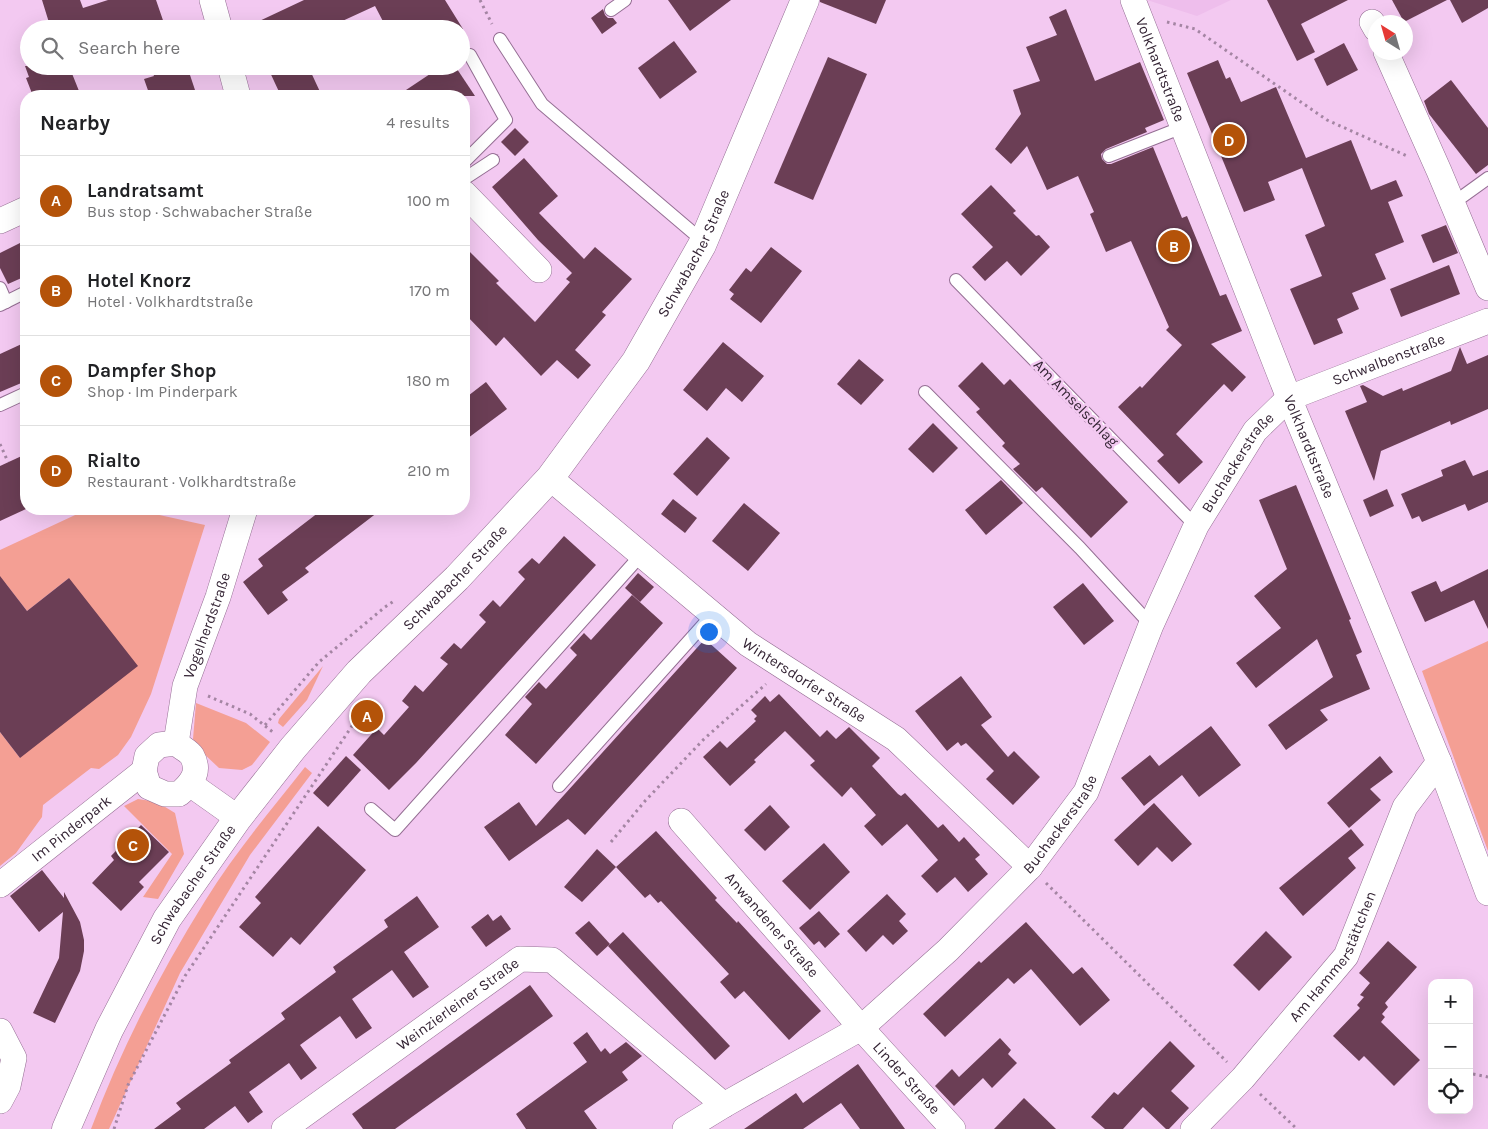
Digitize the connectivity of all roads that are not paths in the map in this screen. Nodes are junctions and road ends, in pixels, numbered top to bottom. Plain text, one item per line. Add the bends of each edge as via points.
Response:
1 (212, 0) edge
2 (624, 0) edge
3 (805, 0) edge
4 (1136, 8) edge
5 (611, 10) dead end
6 (218, 20) edge
7 (500, 39) road end
8 (470, 55) dead end
9 (1390, 60) edge
10 (232, 75) edge
11 (236, 90) edge
12 (1183, 127) junction
13 (470, 156) edge
14 (1109, 156) dead end
15 (493, 160) dead end
16 (470, 175) edge
17 (1488, 178) edge
18 (470, 199) edge
19 (1452, 204) junction
20 (20, 212) edge
21 (0, 221) edge
22 (704, 242) junction
23 (539, 270) dead end
24 (956, 280) dead end
25 (0, 288) edge
26 (1488, 288) edge
27 (20, 295) edge
28 (3, 303) edge
29 (1488, 321) edge
30 (925, 392) dead end
31 (20, 396) edge
32 (1289, 398) junction
33 (0, 406) edge
34 (550, 478) junction
35 (243, 515) edge
36 (1196, 526) junction
37 (641, 555) junction
38 (713, 614) junction
39 (1151, 625) junction
40 (176, 743) junction
41 (1439, 762) junction
42 (144, 771) junction
43 (190, 784) junction
44 (559, 786) dead end
45 (370, 810) dead end
46 (238, 818) junction
47 (681, 821) dead end
48 (1030, 867) junction
49 (0, 885) edge
50 (1488, 893) edge
51 (861, 1028) junction
52 (0, 1031) edge
53 (0, 1102) edge
54 (724, 1105) junction
55 (66, 1129) edge
56 (284, 1129) edge
57 (685, 1129) edge
58 (954, 1129) edge
59 (1193, 1129) edge

1 - 6 street
2 - 5 lane
3 - 22 street, Schwabacher Straße
4 - 12 street, Volkhardtstraße
7 - 22 lane via 542,104
8 - 13 lane via 506,120
9 - 19 street
10 - 11 street
12 - 14 lane
12 - 32 street, Volkhardtstraße
15 - 16 lane
17 - 19 lane
18 - 23 street
19 - 26 street
20 - 21 street
22 - 34 street, Schwabacher Straße via 636,361
24 - 36 lane, Am Amselschlag
25 - 28 lane
27 - 28 lane
29 - 32 street, Schwalbenstraße
30 - 39 lane
31 - 33 lane
32 - 36 street, Buchackerstraße via 1255,431
32 - 41 street, Volkhardtstraße
34 - 37 street, Wintersdorfer Straße
34 - 46 street, Schwabacher Straße via 457,578 360,672 293,748
35 - 40 street, Vogelherdstraße via 218,597 185,686
36 - 39 street, Buchackerstraße
37 - 38 street, Wintersdorfer Straße
37 - 45 lane via 395,830
38 - 44 lane
38 - 48 street, Wintersdorfer Straße via 748,644 896,739
39 - 48 street, Buchackerstraße via 1086,792
40 - 42 street via 159,745 147,756
40 - 43 street via 192,755 195,771
41 - 50 street, Volkhardtstraße
41 - 59 street, Am Hammerstättchen via 1405,807 1346,956 1244,1078
42 - 43 street via 149,786 166,794 179,794
42 - 49 street, Im Pinderpark
43 - 46 street
46 - 55 street, Schwabacher Straße via 167,919 109,1030
47 - 51 street, Anwandener Straße
48 - 51 street, Buchackerstraße via 948,950
51 - 54 street, Buchackerstraße
51 - 58 street, Linder Straße
52 - 53 street via 14,1058 8,1086
54 - 56 street, Weinzierleiner Straße via 552,960 520,959
54 - 57 street, Buchackerstraße

